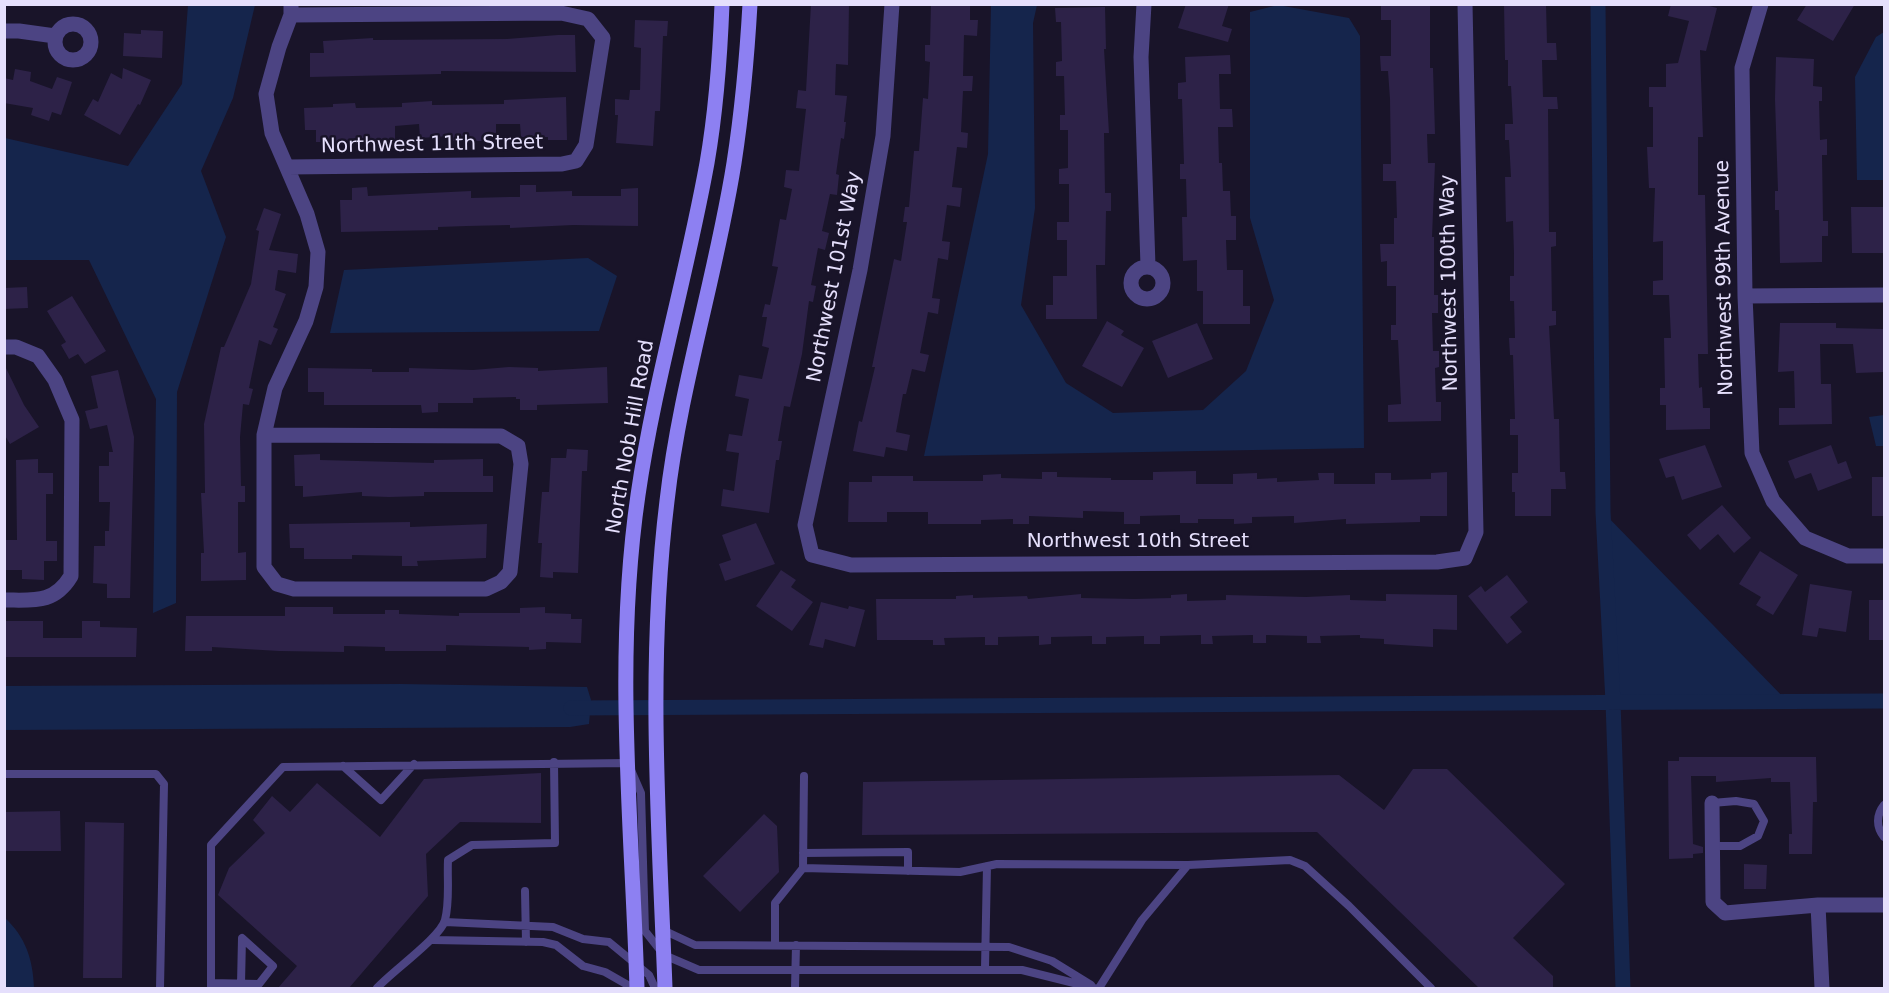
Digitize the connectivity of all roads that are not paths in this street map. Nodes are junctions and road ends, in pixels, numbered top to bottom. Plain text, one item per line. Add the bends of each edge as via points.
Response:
1 (722, 4) edge
2 (750, 4) edge
3 (892, 4) edge
4 (1144, 4) edge
5 (1465, 4) edge
6 (1761, 4) edge
7 (291, 10) edge
8 (4, 32) edge
9 (55, 36) dead end
10 (288, 167) junction
11 (1148, 266) dead end
12 (1884, 295) edge
13 (1745, 296) junction
14 (4, 347) edge
15 (264, 435) junction
16 (813, 555) joint
17 (1884, 556) edge
18 (1465, 558) joint
19 (4, 600) edge
20 (554, 762) junction
21 (628, 762) junction
22 (414, 764) junction
23 (343, 766) junction
24 (4, 774) edge
25 (804, 776) dead end
26 (1713, 802) joint
27 (1884, 805) edge
28 (1884, 837) edge
29 (1713, 846) junction
30 (803, 853) junction
31 (1188, 865) junction
32 (987, 866) junction
33 (803, 868) junction
34 (908, 871) junction
35 (525, 891) dead end
36 (1818, 905) junction
37 (1884, 905) edge
38 (445, 922) junction
39 (526, 925) junction
40 (663, 930) junction
41 (433, 940) junction
42 (526, 942) junction
43 (776, 945) junction
44 (796, 945) junction
45 (985, 945) junction
46 (664, 955) junction
47 (636, 964) junction
48 (984, 968) junction
49 (796, 969) junction
50 (241, 984) junction
51 (211, 986) edge
52 (160, 988) edge
53 (377, 988) edge
54 (635, 988) edge
55 (655, 988) edge
56 (665, 988) edge
57 (795, 988) edge
58 (1097, 988) edge
59 (1431, 988) edge
60 (1822, 988) edge

1 - 21 main road, North Nob Hill Road via 707,162 638,495 628,594
2 - 40 main road via 734,164 681,412 657,593 654,679
3 - 16 street, Northwest 101st Way via 881,147 860,270 805,525
4 - 11 street via 1141,57
5 - 18 street, Northwest 100th Way via 1476,532
6 - 13 street, Northwest 99th Avenue via 1742,68
7 - 10 street via 266,94 272,133
7 - 10 street, Northwest 11th Street via 561,13 588,19 603,38 586,145 576,161
8 - 9 street
10 - 15 street via 318,252 316,287 306,321 276,388
12 - 13 street
13 - 17 street, Northwest 99th Avenue via 1752,453 1773,501 1805,537 1848,556
14 - 19 street via 16,347 38,356 55,380 72,420 71,576 63,590 43,600
15 - 15 street via 501,436 518,446 521,464 510,572 486,589 294,589 278,584 264,567
16 - 18 street, Northwest 10th Street via 851,565 1437,562
20 - 21 lane
20 - 22 lane
20 - 38 lane via 555,843 472,844 448,860
21 - 46 lane via 641,793 645,931
21 - 47 main road, North Nob Hill Road
22 - 23 lane
22 - 23 lane via 381,800
23 - 51 lane via 283,767 211,845
24 - 52 lane via 156,774 164,784
25 - 30 lane
26 - 29 street
26 - 29 lane via 1754,804 1764,821 1758,836 1740,846
27 - 28 lane via 1878,818
29 - 36 street via 1713,902 1725,913
30 - 33 lane
30 - 34 lane via 908,852
31 - 32 lane
31 - 58 lane via 1142,920
31 - 59 lane via 1290,860 1305,866
32 - 34 lane via 960,872
32 - 45 lane
33 - 34 lane
33 - 43 lane via 775,903
35 - 39 lane
36 - 37 street
36 - 60 street
38 - 39 lane
38 - 41 lane
39 - 42 lane
39 - 47 lane via 553,927 583,939 609,942
40 - 43 lane via 695,945
40 - 46 main road
41 - 42 lane
41 - 53 lane
42 - 54 lane via 556,945 583,966 605,972
43 - 44 lane
44 - 45 lane
44 - 49 lane
45 - 48 lane
45 - 58 lane via 1008,947 1052,961
46 - 49 lane via 699,970
46 - 56 main road
47 - 54 main road, North Nob Hill Road
47 - 55 lane via 649,975
48 - 49 lane
48 - 58 lane via 1022,970
49 - 57 lane
50 - 50 lane via 259,984 273,966 242,938
50 - 51 lane

